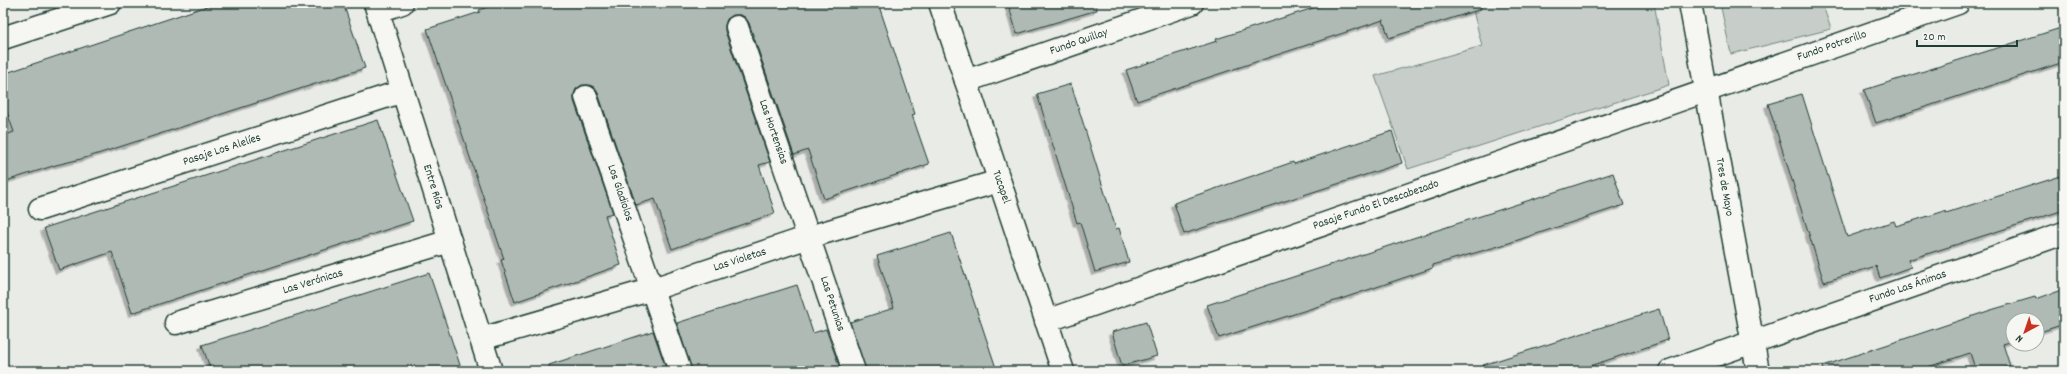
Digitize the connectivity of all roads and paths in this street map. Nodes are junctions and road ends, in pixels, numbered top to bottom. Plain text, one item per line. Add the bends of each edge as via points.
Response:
1 (110, 3) edge
2 (402, 3) edge
3 (940, 3) edge
4 (1192, 3) edge
5 (1690, 3) edge
6 (1958, 3) edge
7 (376, 7) edge
8 (737, 27) dead end
9 (3, 38) edge
10 (966, 81) junction
11 (1706, 90) junction
12 (404, 91) junction
13 (586, 97) dead end
14 (999, 181) junction
15 (40, 209) dead end
16 (2064, 233) edge
17 (810, 237) junction
18 (450, 241) junction
19 (653, 289) junction
20 (1046, 321) junction
21 (176, 323) dead end
22 (481, 339) junction
23 (1752, 341) junction
24 (492, 371) edge
25 (680, 371) edge
26 (854, 371) edge
27 (1063, 371) edge
28 (1670, 371) edge
29 (1758, 371) edge

1 - 9 street
2 - 7 street
3 - 10 street, Tucapel
4 - 10 street, Fundo Quillay
5 - 11 street, Tres de Mayo
6 - 11 street, Fundo Potrerillo
7 - 12 street, Entre Ríos
8 - 17 street, Las Hortensias
10 - 14 street, Tucapel
11 - 20 street, Pasaje Fundo El Descabezado
11 - 23 street, Tres de Mayo
12 - 15 street, Pasaje Los Alelíes
12 - 18 street, Entre Ríos
13 - 19 street, Los Gladiolos
14 - 17 street, Las Violetas
14 - 20 street, Tucapel
16 - 23 street, Fundo Las Ánimas
17 - 19 street, Las Violetas
17 - 26 street, Las Petunias
18 - 21 street, Las Verónicas
18 - 22 street, Entre Ríos
19 - 22 street, Las Violetas
19 - 25 street, Los Gladiolos
20 - 27 street, Tucapel
22 - 24 street, Entre Ríos
23 - 28 street, Fundo Las Ánimas
23 - 29 street, Tres de Mayo

